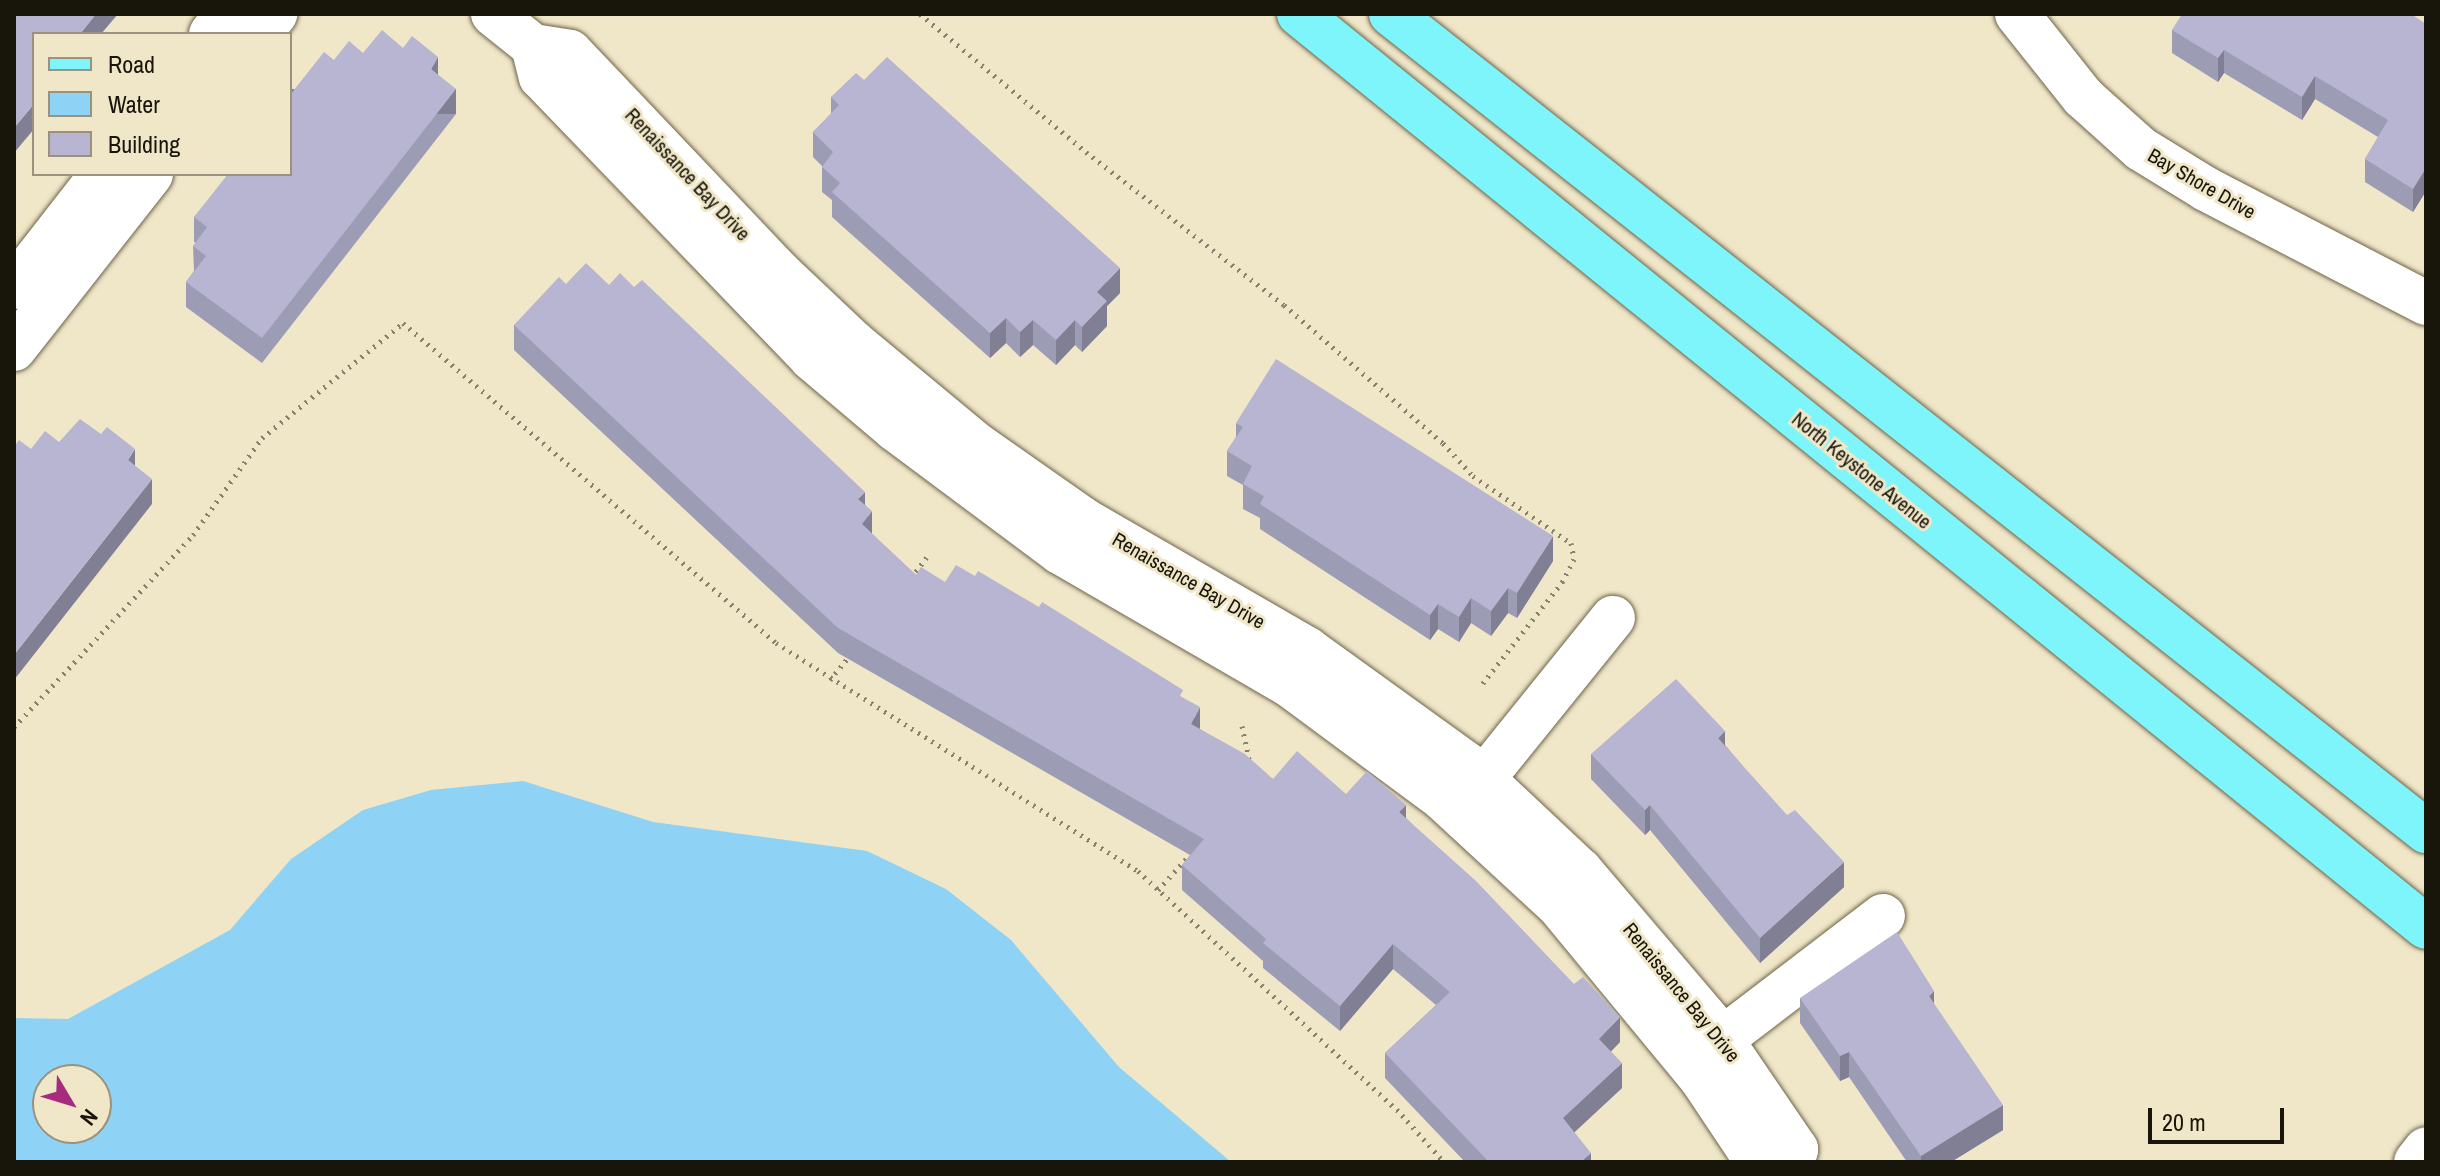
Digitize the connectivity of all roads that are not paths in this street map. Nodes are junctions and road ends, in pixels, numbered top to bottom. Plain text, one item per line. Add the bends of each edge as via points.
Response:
1 (226, 14) edge
2 (275, 14) edge
3 (493, 14) edge
4 (1299, 14) edge
5 (1391, 14) edge
6 (2017, 14) edge
7 (212, 32) edge
8 (261, 32) edge
9 (100, 176) edge
10 (149, 176) edge
11 (14, 287) edge
12 (2426, 303) edge
13 (14, 349) edge
14 (1613, 618) dead end
15 (1470, 795) junction
16 (2426, 831) edge
17 (1883, 916) dead end
18 (2426, 927) edge
19 (1706, 1051) junction
20 (2426, 1149) edge
21 (1757, 1162) edge
22 (1793, 1162) edge
23 (2416, 1162) edge

1 - 7 street
2 - 8 street
3 - 15 street, Renaissance Bay Drive via 533,46 541,77 776,322 954,478 1060,552
4 - 18 main road, North Keystone Avenue
5 - 16 main road
6 - 12 street, Bay Shore Drive via 2083,97 2141,149 2206,189
9 - 11 street
10 - 13 street
14 - 15 street
15 - 19 street, Renaissance Bay Drive via 1559,906
17 - 19 street
19 - 21 street, Renaissance Bay Drive
19 - 22 street, Renaissance Bay Drive via 1796,1149
20 - 23 street

